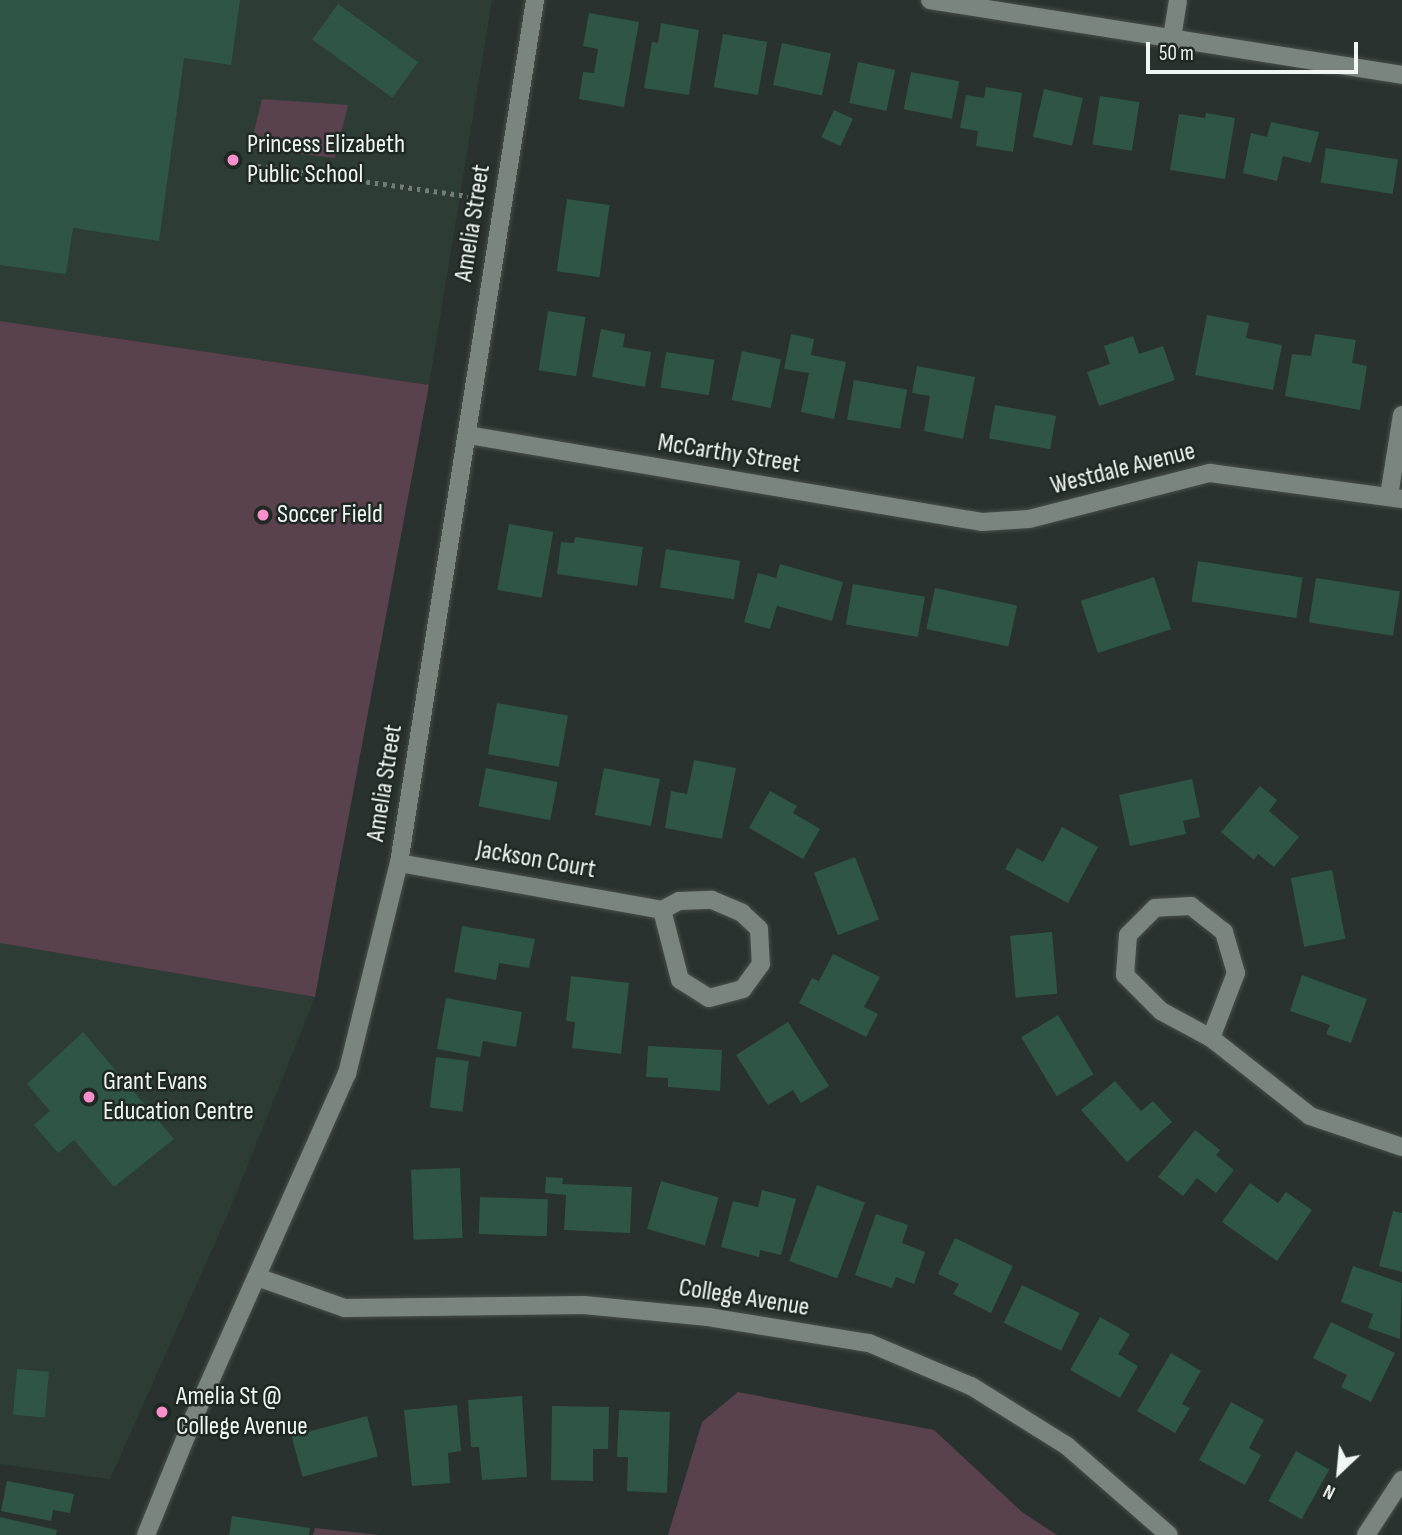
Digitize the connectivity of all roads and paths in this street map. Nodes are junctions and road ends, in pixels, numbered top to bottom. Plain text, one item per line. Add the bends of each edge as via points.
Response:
1 (535, 0) edge
2 (930, 0) edge
3 (1178, 0) edge
4 (1172, 38) junction
5 (1402, 75) edge
6 (257, 166) dead end
7 (468, 196) dead end
8 (1402, 415) edge
9 (468, 435) junction
10 (1395, 498) edge
11 (982, 522) joint
12 (399, 863) junction
13 (662, 910) junction
14 (1211, 1038) junction
15 (1402, 1147) edge
16 (257, 1277) junction
17 (1402, 1480) edge
18 (146, 1535) edge
19 (1169, 1535) edge
20 (1366, 1535) edge

1 - 9 street, Amelia Street
2 - 4 street
3 - 4 street
4 - 5 street
6 - 7 path
8 - 10 street
9 - 11 street, McCarthy Street
9 - 12 street, Amelia Street
10 - 11 street, Westdale Avenue via 1209,473 1029,519
12 - 13 street, Jackson Court
12 - 16 street, Amelia Street via 346,1074
13 - 13 street, Jackson Court via 680,980 709,998 743,989 761,964 759,929 742,914 712,900 679,901
14 - 14 street via 1236,973 1224,932 1191,906 1155,908 1128,935 1125,975 1161,1011
14 - 15 street via 1310,1116
16 - 18 street, Amelia Street
16 - 19 street, College Avenue via 345,1308 584,1305 708,1317 869,1343 971,1387 1067,1446
17 - 20 street

